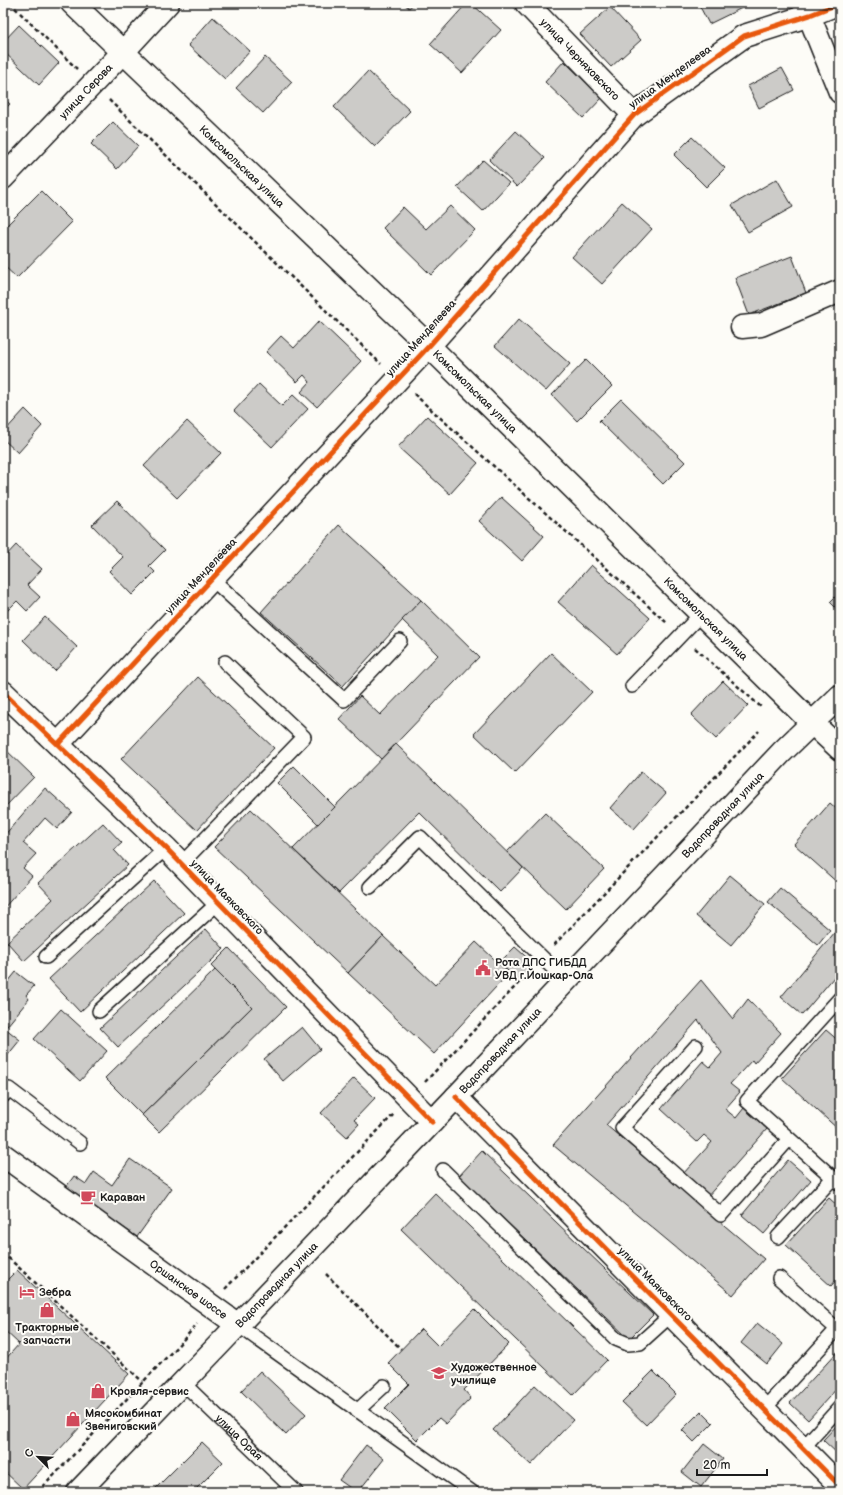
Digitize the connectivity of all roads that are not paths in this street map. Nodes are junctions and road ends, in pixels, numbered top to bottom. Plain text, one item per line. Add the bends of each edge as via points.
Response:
1 (72, 3) edge
2 (168, 3) edge
3 (526, 3) edge
4 (840, 3) edge
5 (807, 9) edge
6 (123, 52) junction
7 (840, 92) edge
8 (634, 115) junction
9 (3, 178) edge
10 (840, 291) edge
11 (742, 327) dead end
12 (429, 346) junction
13 (212, 579) junction
14 (701, 614) junction
15 (400, 641) dead end
16 (225, 662) dead end
17 (632, 686) dead end
18 (3, 692) edge
19 (840, 696) edge
20 (812, 723) junction
21 (58, 744) junction
22 (840, 749) edge
23 (174, 856) junction
24 (370, 886) dead end
25 (219, 902) junction
26 (46, 957) dead end
27 (566, 981) junction
28 (840, 998) edge
29 (100, 1011) dead end
30 (696, 1046) dead end
31 (3, 1096) edge
32 (456, 1097) junction
33 (432, 1122) junction
34 (789, 1138) junction
35 (80, 1143) dead end
36 (5, 1160) edge
37 (443, 1170) dead end
38 (837, 1181) edge
39 (778, 1237) dead end
40 (779, 1278) dead end
41 (671, 1315) junction
42 (238, 1325) junction
43 (839, 1328) edge
44 (182, 1383) junction
45 (384, 1386) dead end
46 (840, 1407) edge
47 (764, 1409) junction
48 (358, 1411) junction
49 (803, 1448) junction
50 (840, 1486) edge
51 (78, 1492) edge
52 (296, 1492) edge
53 (472, 1492) edge

1 - 6 street, Комсомольская улица
2 - 6 street, улица Серова
3 - 8 street, улица Черняховского
4 - 5 street, улица Менделеева
5 - 7 street
5 - 8 street, улица Менделеева via 744,36
6 - 9 street, улица Серова
6 - 12 street, Комсомольская улица
8 - 12 street, улица Менделеева
10 - 11 street via 761,325
12 - 13 street, улица Менделеева
12 - 14 street, Комсомольская улица
13 - 15 lane via 344,700
13 - 21 street, улица Менделеева
14 - 17 lane
14 - 20 street, Комсомольская улица
16 - 23 lane via 304,737
18 - 21 street, улица Маяковского
19 - 20 street, Водопроводная улица
20 - 22 street, Комсомольская улица
20 - 27 street, Водопроводная улица
21 - 23 street, улица Маяковского
23 - 25 street, улица Маяковского
23 - 26 lane
24 - 27 lane via 420,837
25 - 29 lane
25 - 33 street, улица Маяковского
27 - 32 street, Водопроводная улица
28 - 34 lane via 747,1101
30 - 34 lane via 622,1128 721,1215
31 - 35 lane via 9,1089
32 - 33 street, Водопроводная улица
32 - 41 street, улица Маяковского
33 - 42 street, Водопроводная улица
34 - 38 lane
36 - 42 street, Оршанское шоссе
37 - 41 lane via 616,1339 628,1344 640,1344
38 - 39 lane
40 - 43 lane
41 - 47 street, улица Маяковского
42 - 44 street, Водопроводная улица
42 - 48 lane, Оршанское шоссе
43 - 47 lane
44 - 51 street, Водопроводная улица
44 - 52 lane, улица Орая
45 - 48 lane
46 - 49 lane
47 - 49 street, улица Маяковского
48 - 53 lane, Оршанское шоссе
49 - 50 street, улица Маяковского

